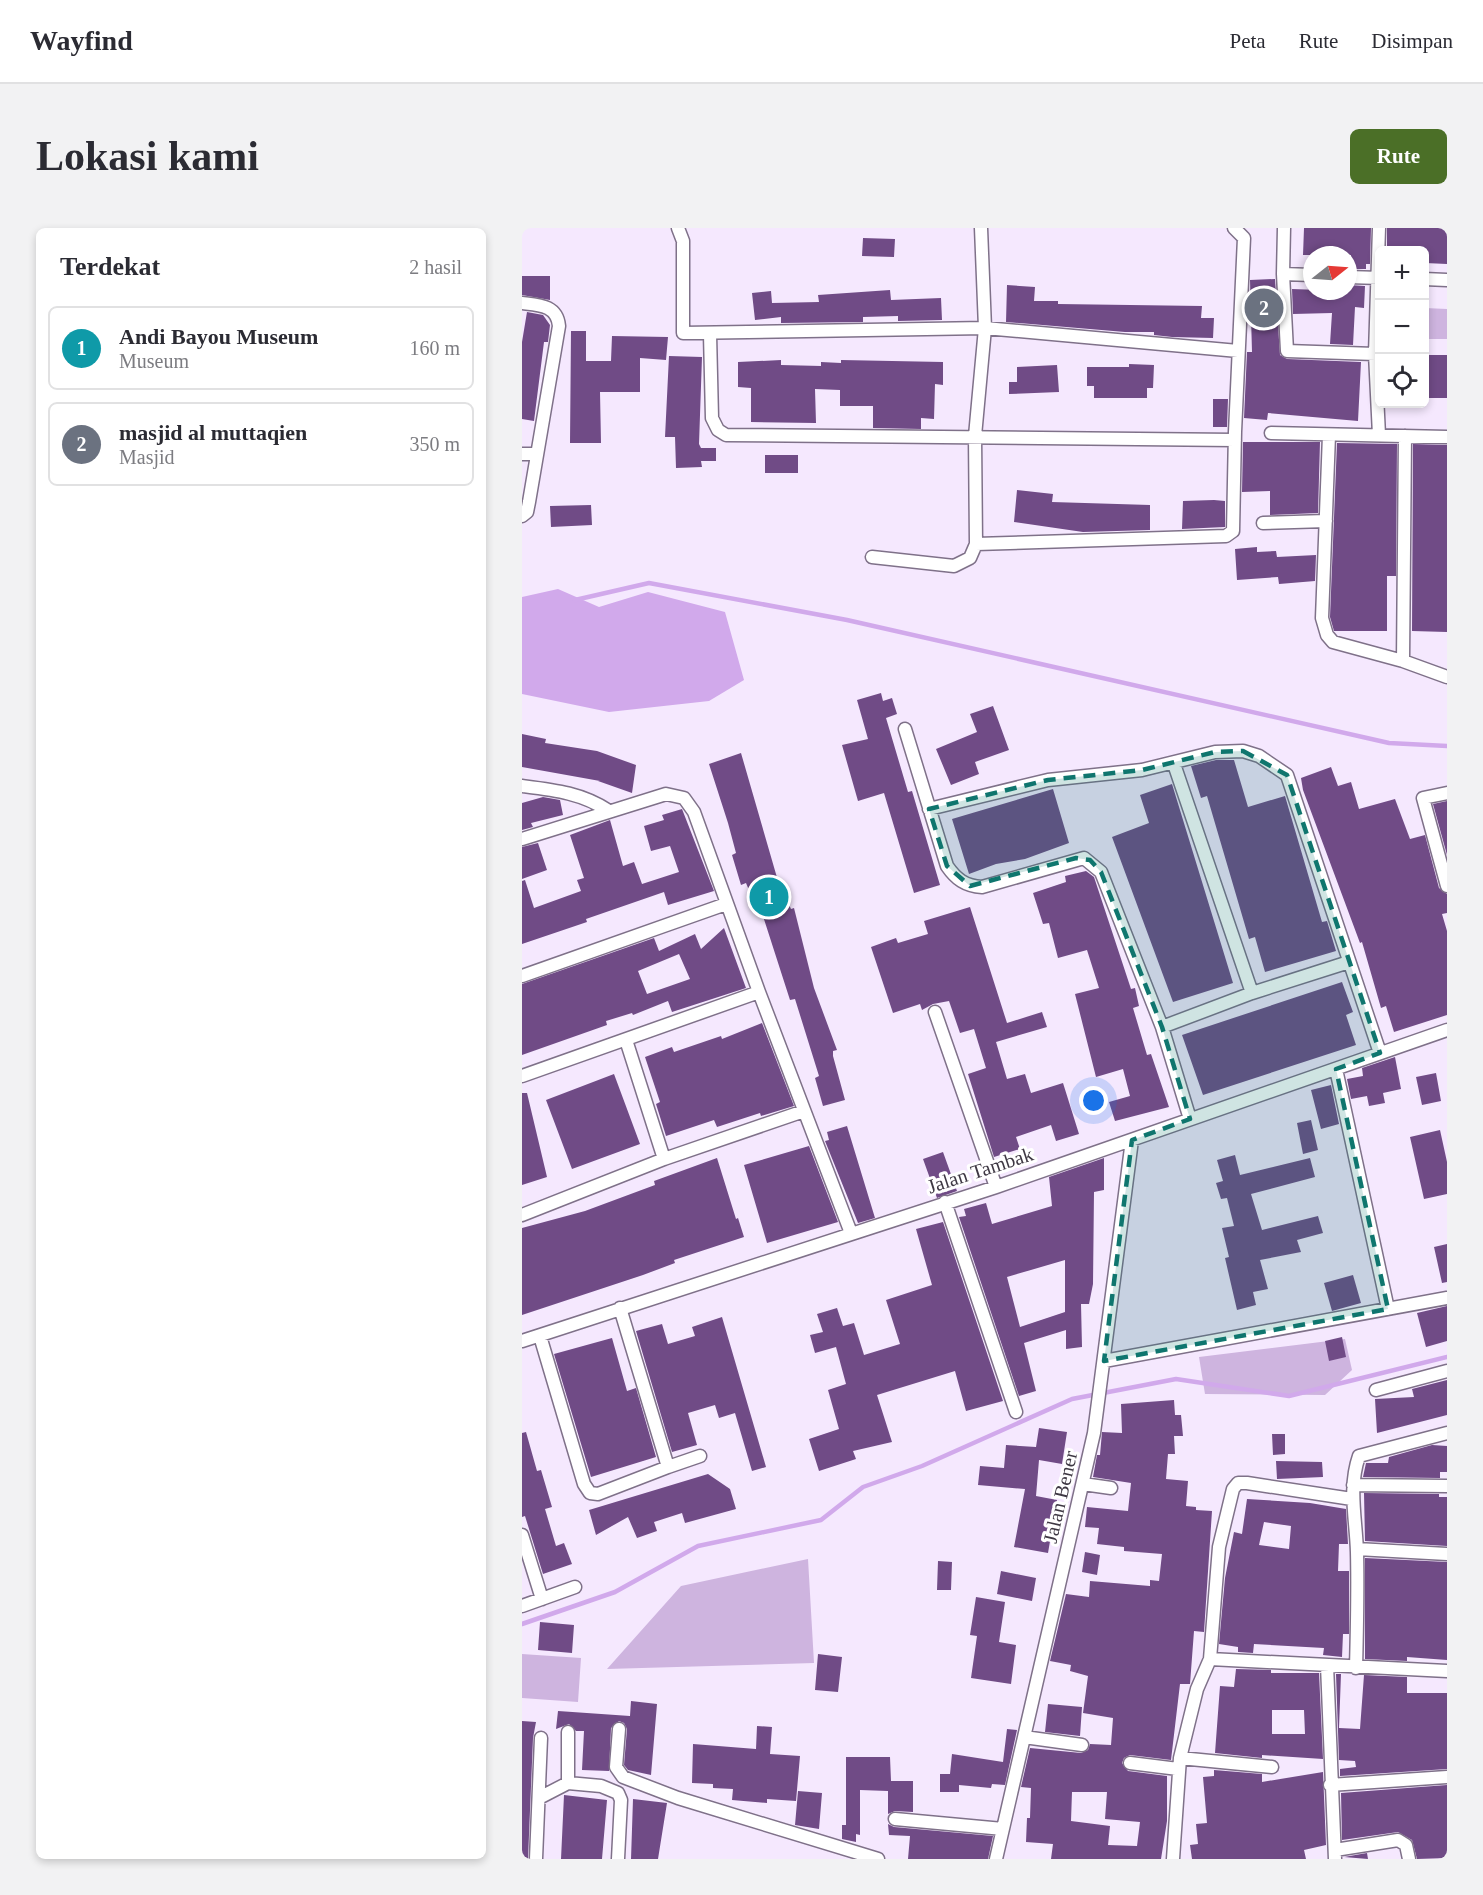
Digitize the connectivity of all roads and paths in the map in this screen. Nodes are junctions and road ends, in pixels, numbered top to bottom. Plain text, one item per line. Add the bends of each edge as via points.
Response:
1 (678, 228) edge
2 (981, 228) edge
3 (1234, 228) edge
4 (1284, 228) edge
5 (1379, 228) edge
6 (1379, 246) edge
7 (1283, 274) junction
8 (1303, 275) edge
9 (1357, 277) edge
10 (1375, 278) edge
11 (1429, 279) edge
12 (1447, 280) edge
13 (522, 303) edge
14 (985, 328) junction
15 (710, 334) junction
16 (1238, 351) junction
17 (1375, 354) edge
18 (1378, 408) edge
19 (1271, 433) dead end
20 (1329, 435) junction
21 (1379, 435) junction
22 (975, 436) junction
23 (1405, 436) junction
24 (1447, 437) edge
25 (1234, 440) junction
26 (522, 454) edge
27 (537, 454) junction
28 (522, 516) edge
29 (1326, 521) junction
30 (1263, 523) dead end
31 (976, 544) junction
32 (872, 558) dead end
33 (1403, 661) junction
34 (1447, 677) edge
35 (905, 729) dead end
36 (1174, 764) junction
37 (522, 786) edge
38 (1447, 794) edge
39 (929, 809) junction
40 (609, 811) junction
41 (522, 839) edge
42 (1447, 886) edge
43 (726, 904) junction
44 (1349, 962) junction
45 (522, 976) edge
46 (759, 992) junction
47 (1252, 993) junction
48 (936, 1012) dead end
49 (1162, 1027) junction
50 (1447, 1030) edge
51 (626, 1040) junction
52 (1380, 1053) junction
53 (1336, 1069) junction
54 (522, 1076) edge
55 (804, 1111) junction
56 (1190, 1119) junction
57 (1132, 1140) junction
58 (664, 1159) junction
59 (996, 1187) junction
60 (945, 1202) junction
61 (522, 1215) edge
62 (851, 1233) junction
63 (1447, 1298) edge
64 (620, 1308) junction
65 (1388, 1309) junction
66 (540, 1336) junction
67 (522, 1341) edge
68 (1104, 1361) junction
69 (1447, 1371) edge
70 (1376, 1390) dead end
71 (1017, 1412) dead end
72 (1447, 1433) edge
73 (700, 1456) dead end
74 (668, 1467) junction
75 (1083, 1484) junction
76 (1353, 1485) junction
77 (1447, 1486) edge
78 (1111, 1488) dead end
79 (1352, 1499) junction
80 (522, 1535) edge
81 (1357, 1549) junction
82 (1447, 1554) edge
83 (575, 1587) dead end
84 (542, 1599) junction
85 (522, 1606) edge
86 (1210, 1659) junction
87 (1327, 1665) junction
88 (1356, 1668) junction
89 (1447, 1671) edge
90 (619, 1729) dead end
91 (568, 1732) dead end
92 (1024, 1737) junction
93 (541, 1738) dead end
94 (1082, 1745) dead end
95 (1130, 1763) dead end
96 (1179, 1763) junction
97 (1272, 1767) dead end
98 (1447, 1777) edge
99 (568, 1783) junction
100 (1330, 1785) junction
101 (539, 1798) junction
102 (895, 1819) dead end
103 (1003, 1829) junction
104 (1335, 1854) edge
105 (536, 1859) edge
106 (618, 1859) edge
107 (878, 1859) edge
108 (996, 1859) edge
109 (1173, 1859) edge
110 (1409, 1859) edge

1 - 15 street via 683,253 683,333
2 - 14 street
3 - 16 street via 1244,238 1245,260
4 - 7 street
5 - 6 street
7 - 8 street
7 - 17 street via 1287,351
9 - 10 street
11 - 12 street
13 - 27 street via 549,307 558,317 559,326
14 - 15 street
14 - 16 street
14 - 22 street
15 - 22 street via 712,418 726,435
16 - 25 street
18 - 21 street
19 - 20 street
20 - 21 street
20 - 29 street
21 - 23 street
22 - 25 street
22 - 31 street
23 - 24 street
23 - 33 street
25 - 31 street via 1235,525 1229,535
26 - 27 street
27 - 28 street via 530,502
29 - 30 street
29 - 33 street via 1322,612 1327,635 1333,642
31 - 32 street via 970,558 954,566
33 - 34 street
35 - 39 street
36 - 39 street via 1048,780
36 - 44 street via 1215,752 1243,751 1259,756 1287,775
36 - 47 street
37 - 40 street via 563,790
38 - 42 street via 1423,798
39 - 49 street via 947,866 970,886 996,883 1076,858 1095,864
40 - 41 street
40 - 43 street via 666,794 684,798 694,812
43 - 45 street
43 - 46 street
44 - 47 street
44 - 52 street
46 - 51 street
46 - 55 street
47 - 49 street
48 - 59 street
49 - 56 street
50 - 52 street, Jalan Tambak
51 - 54 street
51 - 58 street
52 - 53 street, Jalan Tambak
53 - 56 street, Jalan Tambak
53 - 65 street
55 - 58 street
55 - 62 street
56 - 57 street, Jalan Tambak
57 - 59 street, Jalan Tambak
57 - 68 street, Jalan Bener
58 - 61 street
59 - 60 street, Jalan Tambak
60 - 62 street, Jalan Tambak
60 - 71 street
62 - 64 street, Jalan Tambak
63 - 65 street
64 - 66 street, Jalan Tambak
64 - 74 street
65 - 68 street
66 - 67 street, Jalan Tambak
66 - 74 street via 590,1493 598,1494
68 - 75 street, Jalan Bener
69 - 70 street
72 - 76 street via 1359,1456
73 - 74 street
75 - 78 street
75 - 92 street, Jalan Bener
76 - 77 street
76 - 79 street
79 - 81 street
79 - 86 street via 1238,1483 1233,1489 1219,1547
80 - 84 street
81 - 82 street
81 - 88 street
83 - 84 street
84 - 85 street
86 - 87 street
86 - 96 street via 1197,1689
87 - 88 street
87 - 100 street
88 - 89 street
90 - 107 street via 615,1767 623,1777 678,1798
91 - 99 street
92 - 94 street
92 - 103 street, Jalan Bener
93 - 101 street
95 - 96 street
96 - 97 street
96 - 109 street
98 - 100 street
99 - 101 street
99 - 106 street via 608,1788 621,1796
100 - 104 street
101 - 105 street
102 - 103 street
103 - 108 street, Jalan Bener
104 - 110 street via 1398,1840 1406,1845

